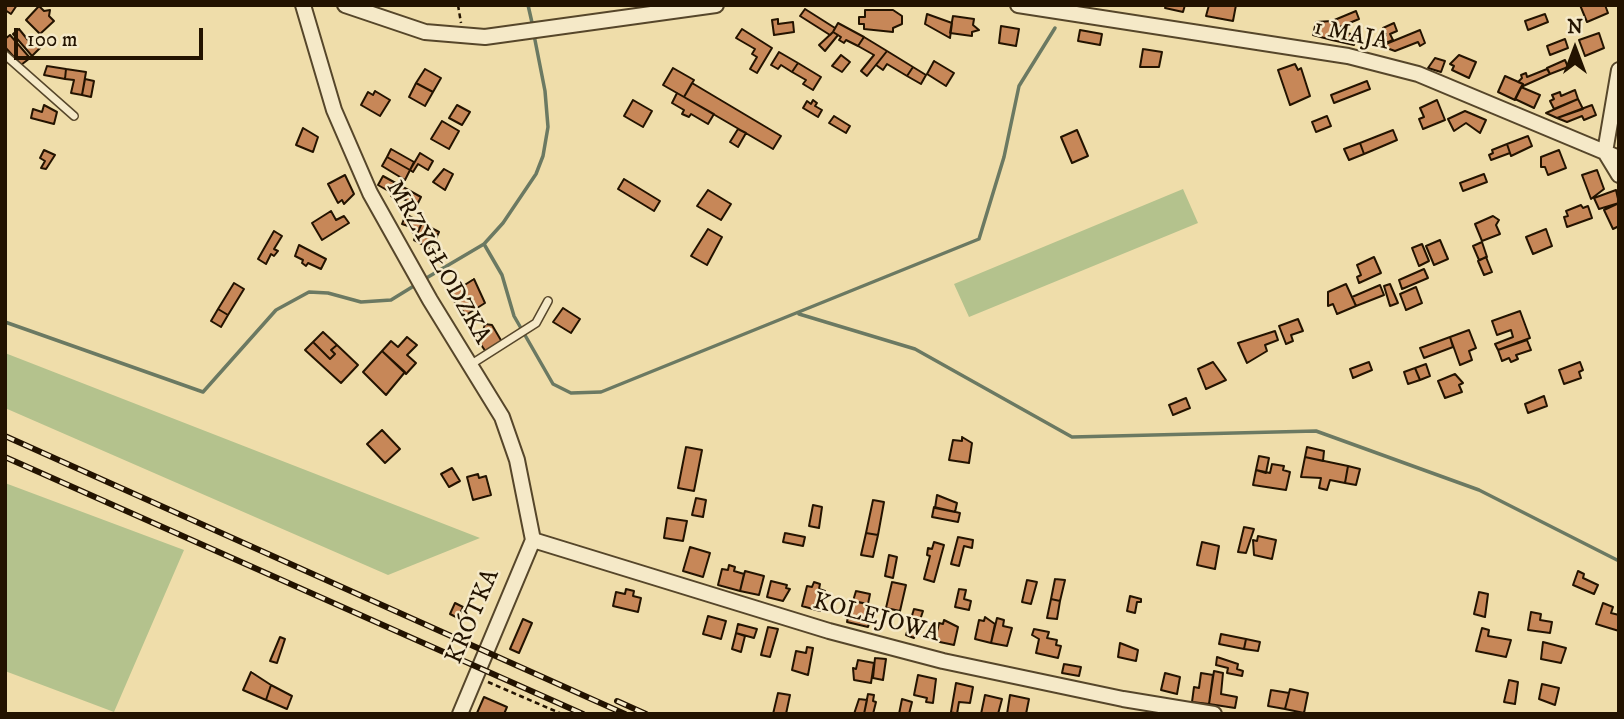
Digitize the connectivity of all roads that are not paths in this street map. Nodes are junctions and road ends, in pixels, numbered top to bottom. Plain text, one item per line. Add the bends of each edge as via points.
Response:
1 (303, 5) edge
2 (345, 5) edge
3 (716, 5) edge
4 (1018, 5) edge
5 (5, 55) edge
6 (1619, 70) edge
7 (74, 116) dead end
8 (1612, 155) edge
9 (1619, 175) edge
10 (548, 301) dead end
11 (470, 366) junction
12 (533, 540) junction
13 (460, 714) edge
14 (1214, 714) edge

1 - 11 street, MRZYGŁODZKA via 348,145 414,272
2 - 3 street via 425,32 463,37 553,30
4 - 8 street, 1 MAJA via 1348,56 1418,74
5 - 7 lane
6 - 8 street
8 - 9 street
10 - 11 lane via 541,317 527,329
11 - 12 street, MRZYGŁODZKA via 502,418 513,446
12 - 13 street, KRÓTKA
12 - 14 street, KOLEJOWA via 931,658

